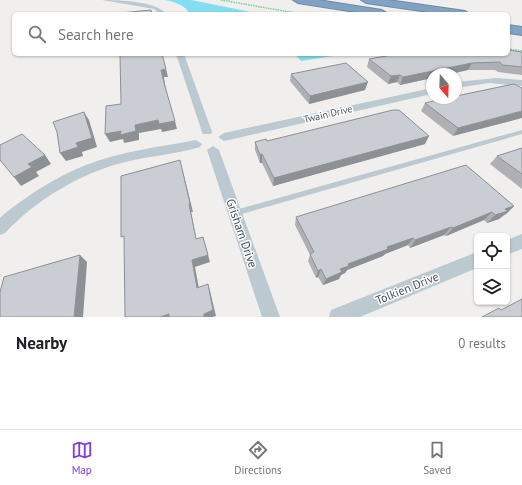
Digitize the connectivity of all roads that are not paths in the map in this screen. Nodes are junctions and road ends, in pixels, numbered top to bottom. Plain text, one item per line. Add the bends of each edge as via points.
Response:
1 (105, 0) edge
2 (298, 0) edge
3 (318, 0) edge
4 (366, 0) edge
5 (379, 0) edge
6 (161, 12) edge
7 (378, 12) edge
8 (394, 12) edge
9 (448, 12) edge
10 (450, 12) edge
11 (510, 20) edge
12 (522, 22) edge
13 (510, 30) edge
14 (522, 32) edge
15 (181, 56) edge
16 (522, 83) edge
17 (462, 84) edge
18 (426, 91) edge
19 (207, 132) junction
20 (522, 132) edge
21 (224, 137) junction
22 (196, 144) junction
23 (213, 150) junction
24 (235, 213) junction
25 (0, 228) edge
26 (522, 241) edge
27 (510, 247) edge
28 (474, 261) edge
29 (271, 317) edge
30 (338, 317) edge

1 - 6 street via 156,8
2 - 7 highway
3 - 8 highway
4 - 9 highway
5 - 10 highway
11 - 12 highway
13 - 14 highway
15 - 19 street
16 - 17 street via 491,80
18 - 21 street, Twain Drive
19 - 21 street via 218,133
19 - 22 street via 198,137
20 - 24 lane
21 - 23 street via 224,143
22 - 23 street via 203,150
22 - 25 street via 102,164 29,202
23 - 24 street, Grisham Drive
24 - 29 street, Grisham Drive
26 - 27 street
28 - 30 street, Tolkien Drive

